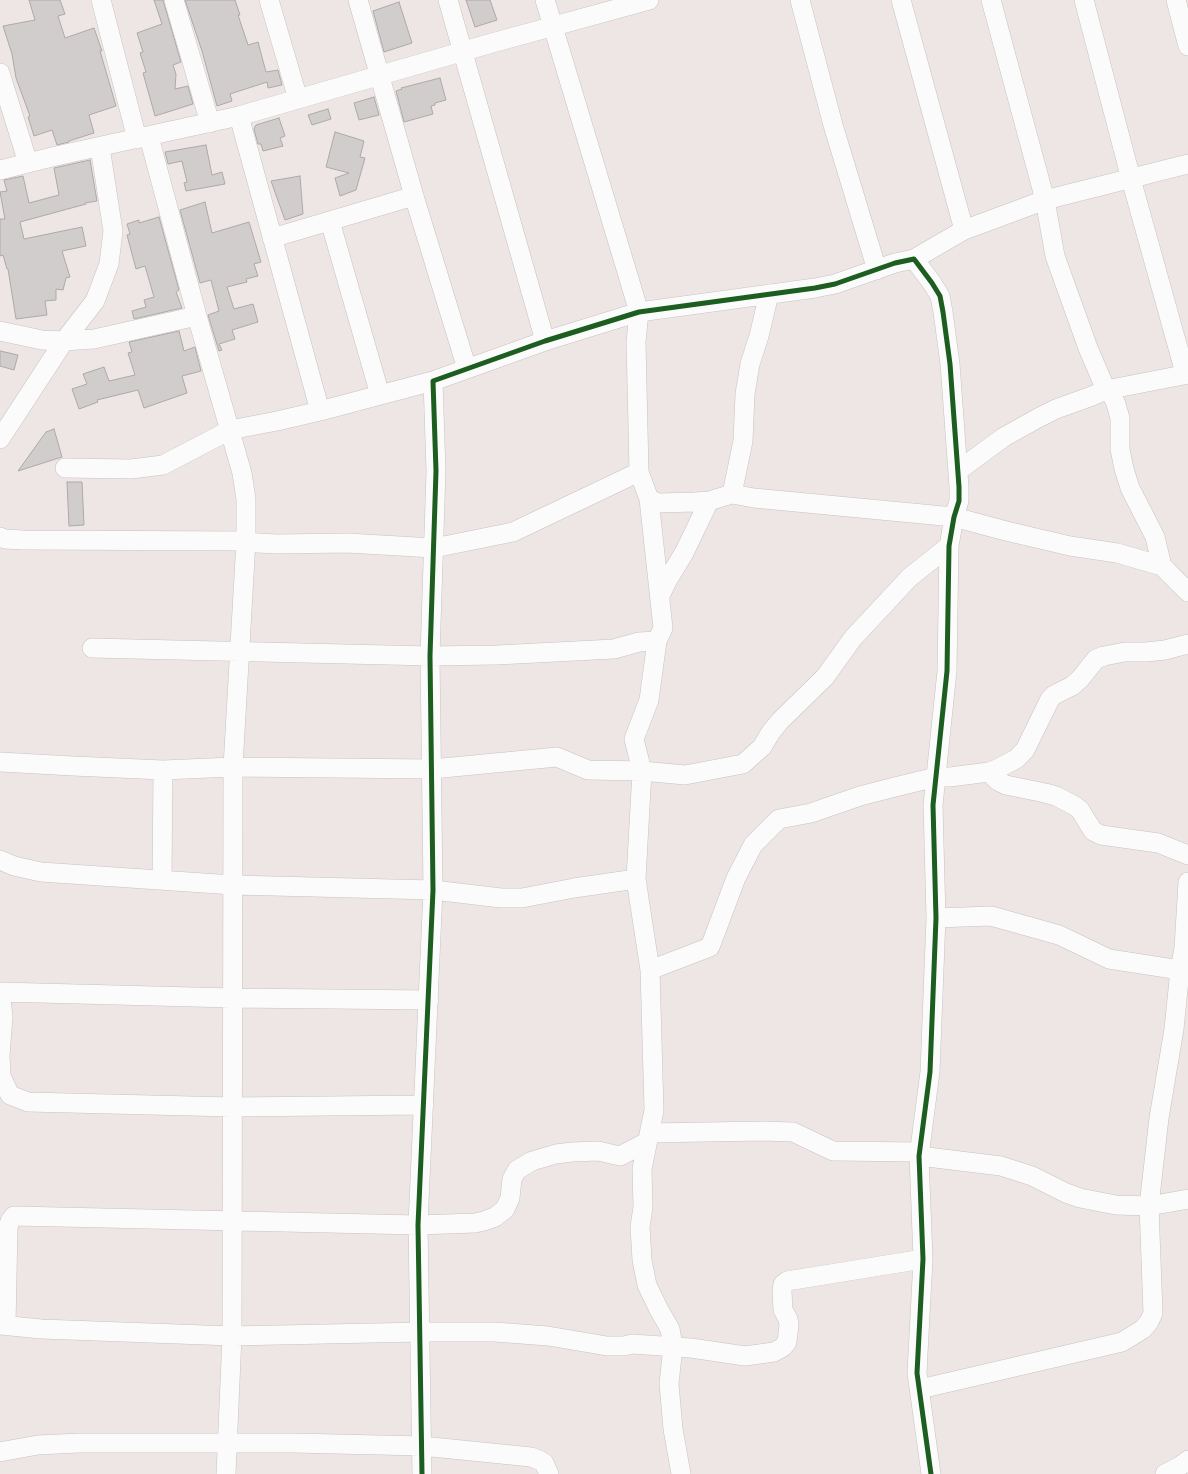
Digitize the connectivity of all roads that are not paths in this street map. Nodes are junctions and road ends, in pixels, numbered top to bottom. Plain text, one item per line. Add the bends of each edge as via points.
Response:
1 (101, 0) edge
2 (174, 0) edge
3 (269, 0) edge
4 (358, 0) edge
5 (448, 0) edge
6 (545, 0) edge
7 (800, 0) edge
8 (901, 0) edge
9 (991, 0) edge
10 (1084, 0) edge
11 (1176, 0) edge
12 (641, 1) edge
13 (553, 26) junction
14 (1188, 46) edge
15 (463, 52) junction
16 (0, 73) edge
17 (379, 76) junction
18 (298, 99) junction
19 (239, 116) junction
20 (210, 123) junction
21 (143, 138) junction
22 (100, 147) junction
23 (28, 163) junction
24 (1188, 164) edge
25 (0, 170) edge
26 (1131, 179) junction
27 (414, 196) junction
28 (1044, 200) junction
29 (330, 221) junction
30 (964, 230) junction
31 (272, 238) junction
32 (914, 259) junction
33 (877, 270) junction
34 (769, 294) junction
35 (639, 312) junction
36 (197, 316) junction
37 (0, 331) edge
38 (64, 341) junction
39 (545, 341) junction
40 (467, 369) junction
41 (1187, 374) edge
42 (433, 381) junction
43 (1106, 390) junction
44 (380, 395) junction
45 (320, 411) junction
46 (230, 430) junction
47 (0, 439) edge
48 (65, 468) dead end
49 (959, 470) junction
50 (639, 472) junction
51 (732, 494) junction
52 (649, 499) junction
53 (709, 501) junction
54 (954, 517) junction
55 (0, 537) edge
56 (246, 541) junction
57 (949, 546) junction
58 (434, 548) junction
59 (1162, 566) junction
60 (1188, 592) edge
61 (660, 596) junction
62 (657, 642) junction
63 (1188, 644) edge
64 (92, 648) dead end
65 (239, 652) junction
66 (430, 656) junction
67 (0, 762) edge
68 (233, 768) junction
69 (432, 769) junction
70 (163, 770) junction
71 (642, 771) junction
72 (989, 772) junction
73 (936, 777) junction
74 (1188, 855) edge
75 (0, 860) edge
76 (636, 879) junction
77 (162, 880) junction
78 (1188, 882) edge
79 (233, 885) junction
80 (433, 890) junction
81 (936, 918) junction
82 (650, 970) junction
83 (1180, 970) junction
84 (0, 992) edge
85 (232, 998) junction
86 (429, 1000) junction
87 (1181, 1032) edge
88 (0, 1074) edge
89 (424, 1105) junction
90 (232, 1106) junction
91 (648, 1137) junction
92 (920, 1154) junction
93 (1188, 1199) edge
94 (1149, 1206) junction
95 (232, 1221) junction
96 (418, 1225) junction
97 (923, 1259) junction
98 (3, 1325) edge
99 (421, 1332) junction
100 (232, 1336) junction
101 (674, 1346) junction
102 (920, 1389) junction
103 (226, 1444) junction
104 (422, 1446) junction
105 (0, 1452) edge
106 (226, 1474) edge
107 (422, 1474) edge
108 (549, 1474) edge
109 (681, 1474) edge
110 (931, 1474) edge

1 - 21 street
2 - 20 street
3 - 18 street
4 - 17 street
5 - 15 street
6 - 13 street
7 - 33 street via 833,125
8 - 30 street
9 - 28 street
10 - 26 street
11 - 14 street
12 - 13 street
13 - 15 street
13 - 35 street
15 - 17 street
15 - 39 street
16 - 23 street
17 - 18 street
17 - 27 street
18 - 19 street
19 - 20 street
19 - 31 street
20 - 21 street
21 - 22 street
21 - 36 street
22 - 23 street
22 - 38 street via 113,231 109,264 95,301
23 - 25 street
24 - 26 street
26 - 28 street
26 - 41 street
27 - 29 street
27 - 40 street
28 - 30 street
28 - 43 street via 1055,256
29 - 31 street
29 - 44 street
30 - 32 street
31 - 45 street
32 - 33 street
32 - 49 street via 940,296 950,364
33 - 34 street via 835,284
34 - 35 street
34 - 51 street via 760,336 750,364 745,394 743,441
35 - 39 street
35 - 50 street via 636,342
36 - 38 street via 94,339
36 - 46 street
37 - 38 street via 42,340
38 - 47 street
39 - 40 street
40 - 42 street
41 - 43 street
42 - 44 street
42 - 58 street via 436,471
43 - 49 street via 1038,418 1004,437
43 - 59 street via 1112,395 1120,418 1120,449 1128,482 1155,537
44 - 45 street
45 - 46 street
46 - 48 street via 163,465 131,469
46 - 56 street via 242,473 246,500
49 - 54 street via 959,501
50 - 52 street
50 - 58 street via 513,532
51 - 53 street
51 - 54 street
52 - 53 street via 658,503
52 - 61 street
53 - 61 street
54 - 57 street
54 - 59 street via 1006,532 1117,553
55 - 56 street via 17,540 76,541
56 - 58 street
56 - 65 street
57 - 71 street via 910,577 853,638 824,677 770,732 762,747 743,764 685,775
57 - 73 street via 947,671
58 - 66 street
59 - 60 street
61 - 62 street via 664,628
62 - 66 street via 639,642 614,649
62 - 71 street via 649,700 634,739
63 - 72 street via 1165,650 1125,652 1096,659 1072,686 1050,699 1025,750 1008,764
64 - 65 street
65 - 66 street
65 - 68 street
66 - 69 street
67 - 70 street
68 - 69 street
68 - 70 street
68 - 79 street
69 - 71 street via 557,757 588,770
69 - 80 street
70 - 77 street
71 - 76 street
72 - 73 street
72 - 74 street via 1006,785 1056,796 1075,806 1093,831 1101,835 1158,843
73 - 81 street via 933,805
73 - 82 street via 779,820 753,845 736,878 710,947
75 - 77 street via 41,872
76 - 80 street via 522,898
76 - 82 street
77 - 79 street
78 - 83 street
79 - 80 street
79 - 85 street
80 - 86 street
81 - 83 street via 991,916 1058,935 1109,959
81 - 92 street via 930,1072
82 - 91 street via 654,1110
83 - 87 street
84 - 85 street
84 - 88 street via 3,1016
85 - 86 street
85 - 90 street
86 - 89 street
87 - 94 street via 1159,1118
88 - 90 street via 10,1095 28,1102
89 - 90 street
89 - 96 street
90 - 95 street
91 - 92 street via 763,1130 793,1132 833,1152
91 - 96 street via 620,1156 598,1151 578,1151 532,1161 517,1170 512,1179 510,1198 504,1209 495,1217 475,1223
91 - 101 street via 642,1170 642,1260 647,1286 670,1329
92 - 94 street via 1001,1166 1032,1176 1080,1198 1116,1205
92 - 97 street
93 - 94 street
94 - 102 street via 1153,1313 1143,1329 1122,1342
95 - 96 street
95 - 98 street via 14,1216 8,1228
95 - 100 street
96 - 99 street
97 - 101 street via 787,1281 783,1284 782,1291 783,1310 788,1319 790,1333 783,1347 774,1352 745,1356
97 - 102 street via 917,1373
98 - 100 street via 41,1329
99 - 100 street
99 - 101 street via 516,1333 607,1346
99 - 104 street
100 - 103 street
101 - 109 street via 669,1384
102 - 110 street
103 - 104 street
103 - 105 street via 78,1443 38,1445
103 - 106 street
104 - 107 street
104 - 108 street via 530,1457 544,1463

